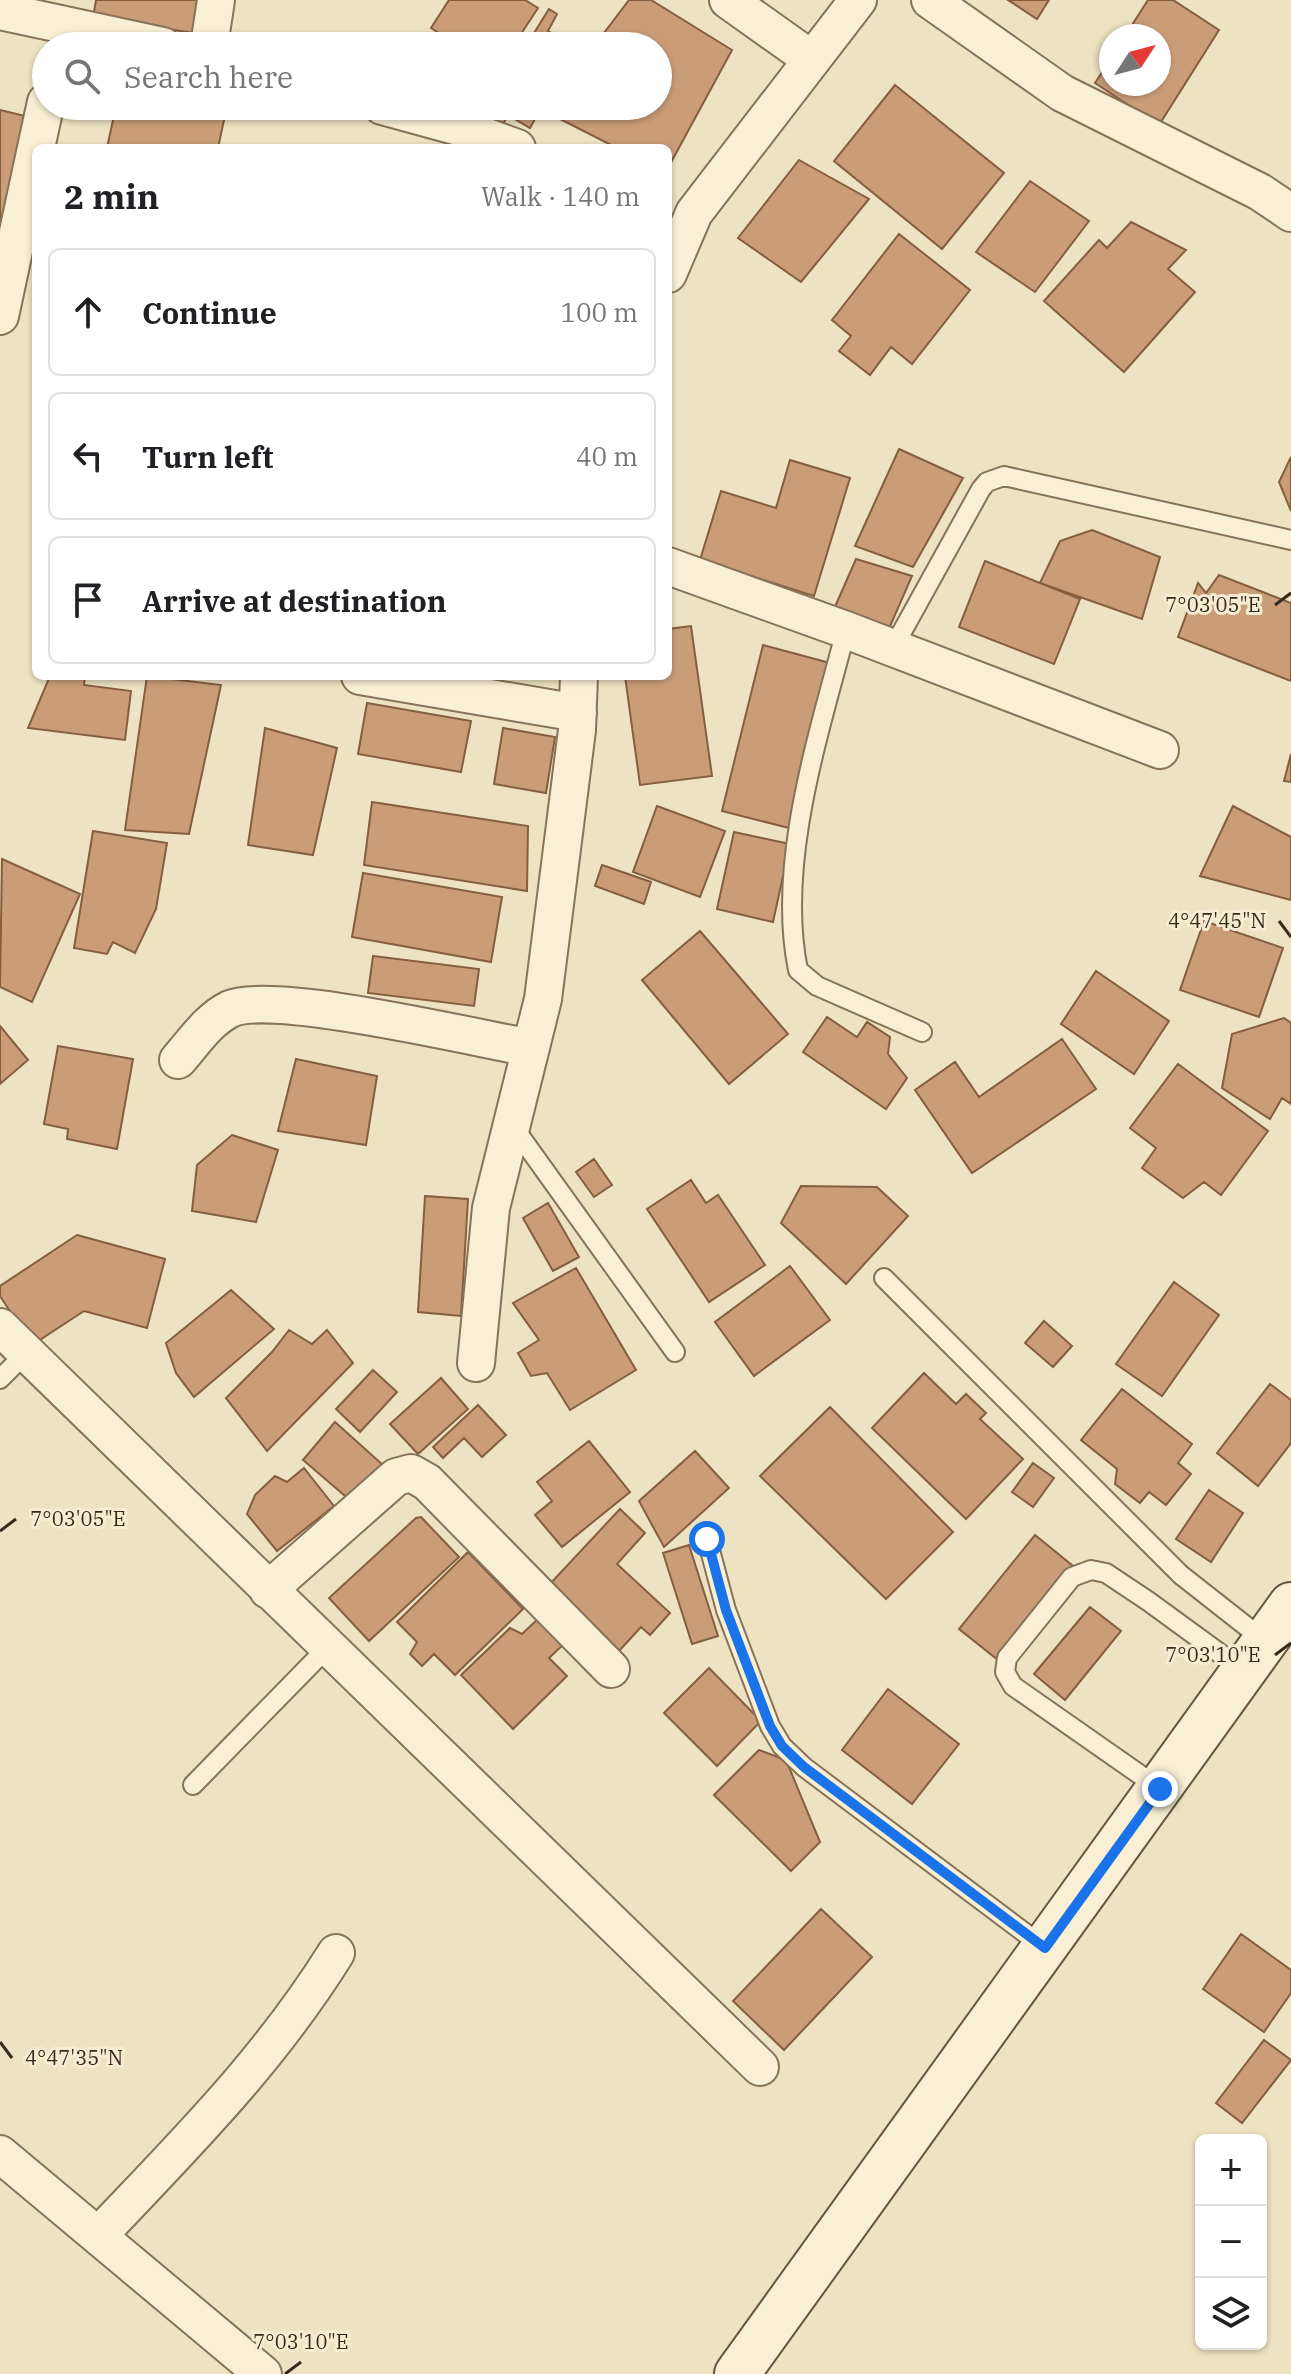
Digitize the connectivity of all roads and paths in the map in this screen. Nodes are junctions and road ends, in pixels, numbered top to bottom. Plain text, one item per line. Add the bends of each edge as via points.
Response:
1 (216, 0) edge
2 (728, 0) edge
3 (858, 0) edge
4 (930, 0) edge
5 (0, 11) edge
6 (52, 32) edge
7 (211, 32) edge
8 (811, 59) junction
9 (42, 120) edge
10 (433, 120) edge
11 (37, 144) edge
12 (506, 144) edge
13 (32, 167) edge
14 (681, 209) edge
15 (1291, 213) edge
16 (672, 254) edge
17 (0, 316) edge
18 (1291, 540) edge
19 (672, 567) edge
20 (846, 630) junction
21 (893, 648) junction
22 (384, 680) edge
23 (579, 680) edge
24 (578, 713) junction
25 (1160, 750) dead end
26 (922, 1032) dead end
27 (531, 1048) junction
28 (178, 1060) dead end
29 (512, 1125) junction
30 (884, 1278) dead end
31 (0, 1327) edge
32 (675, 1352) dead end
33 (26, 1353) junction
34 (476, 1363) dead end
35 (0, 1379) edge
36 (707, 1539) dead end
37 (268, 1590) junction
38 (1291, 1605) edge
39 (327, 1648) junction
40 (1255, 1656) junction
41 (611, 1669) dead end
42 (193, 1785) dead end
43 (1160, 1789) junction
44 (1045, 1948) junction
45 (336, 1953) dead end
46 (760, 2067) dead end
47 (0, 2154) edge
48 (98, 2236) junction
49 (263, 2374) edge
50 (737, 2374) edge

1 - 7 street
2 - 8 street
3 - 8 street
4 - 15 street via 1062,93 1260,192
5 - 6 street
8 - 14 street
9 - 11 street
10 - 12 street
13 - 17 street
14 - 16 street
18 - 21 lane via 1004,476 981,489
19 - 20 street
20 - 21 street
20 - 26 lane via 802,802 791,936 798,970 817,986
21 - 25 street
22 - 24 street
23 - 24 street
24 - 27 street via 543,999
27 - 28 street via 286,1004 233,1008 214,1019
27 - 29 street
29 - 32 lane
29 - 34 street via 491,1208
30 - 40 lane
31 - 33 street
33 - 35 lane
33 - 37 street
36 - 44 lane via 726,1610 782,1746
37 - 39 street
37 - 41 street via 396,1477 411,1473 427,1482
38 - 40 street
39 - 42 lane
39 - 46 street
40 - 43 street
40 - 43 lane via 1148,1601 1106,1573 1091,1570 1072,1577 1007,1658 1005,1672 1013,1686
43 - 44 street
44 - 50 street
45 - 48 street via 303,2006 240,2087
47 - 48 street
48 - 49 street

